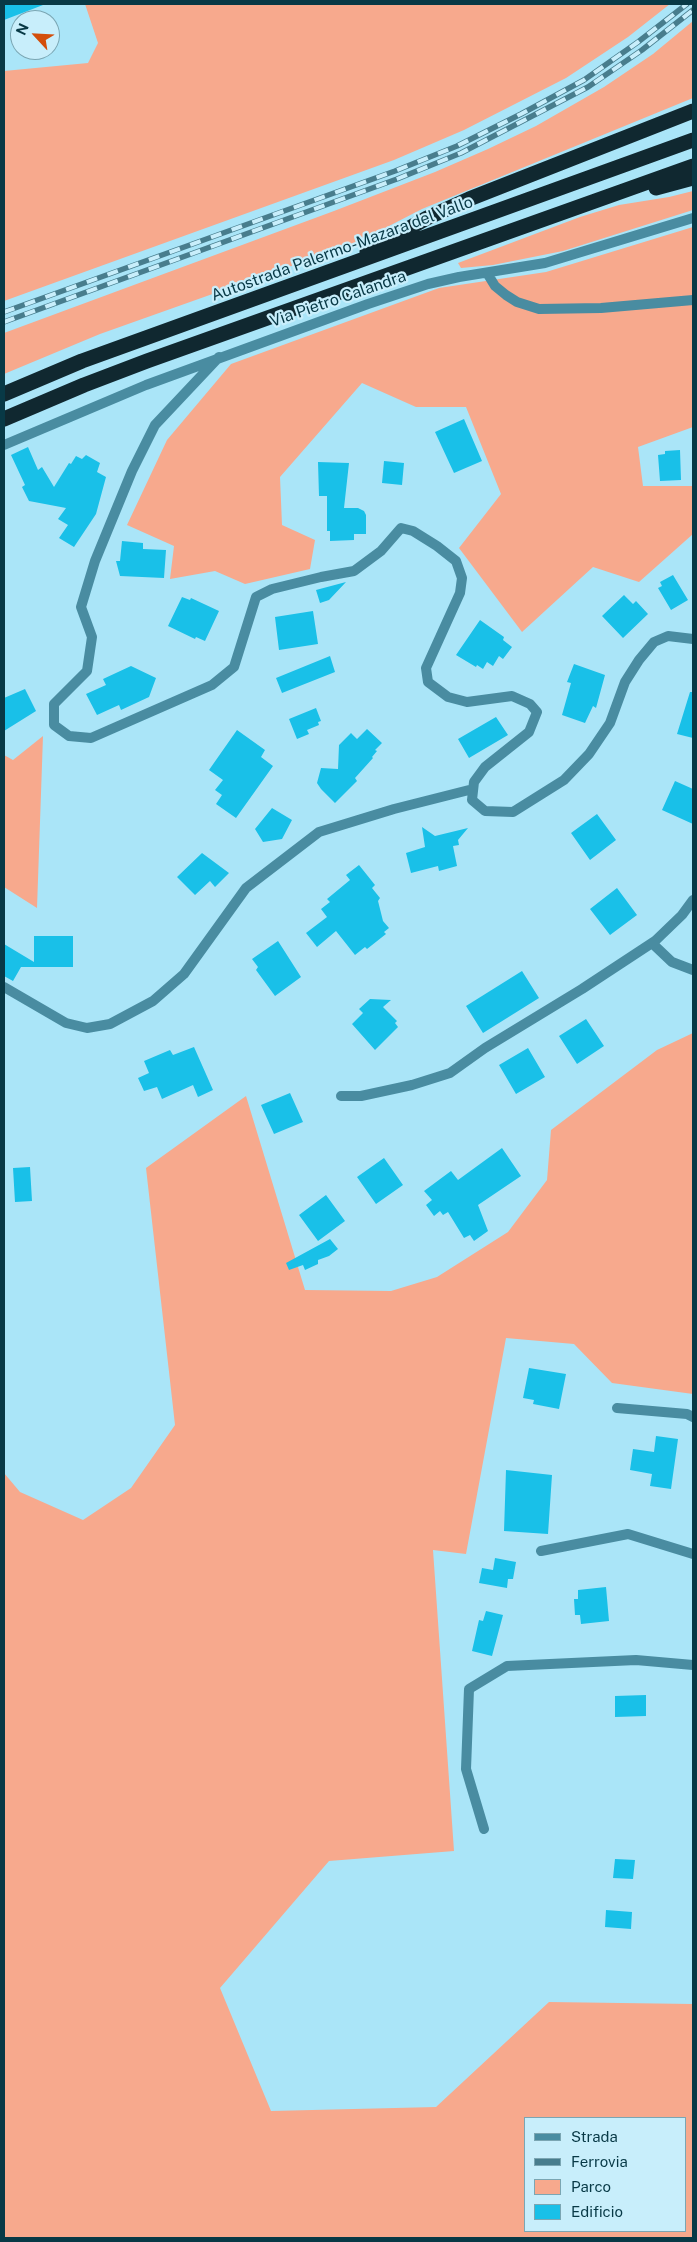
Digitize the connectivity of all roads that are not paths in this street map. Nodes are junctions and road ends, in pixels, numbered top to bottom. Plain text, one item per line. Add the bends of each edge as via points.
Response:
1 (693, 111) edge
2 (693, 140) edge
3 (693, 166) edge
4 (693, 178) edge
5 (591, 204) junction
6 (693, 218) edge
7 (336, 270) junction
8 (487, 273) junction
9 (693, 300) edge
10 (219, 357) junction
11 (4, 394) edge
12 (4, 419) edge
13 (4, 446) edge
14 (693, 639) edge
15 (473, 789) junction
16 (693, 900) edge
17 (652, 943) junction
18 (693, 970) edge
19 (4, 987) edge
20 (341, 1096) dead end
21 (617, 1408) dead end
22 (693, 1417) edge
23 (541, 1551) dead end
24 (693, 1554) edge
25 (693, 1665) edge
26 (484, 1829) dead end

1 - 7 highway via 436,214
2 - 7 highway, Autostrada Palermo-Mazara del Vallo
3 - 5 highway
4 - 5 highway
5 - 12 highway via 147,361
6 - 8 street, Via Pietro Calandra via 553,261
7 - 11 highway, Autostrada Palermo-Mazara del Vallo via 82,361
8 - 9 street via 506,295 539,309 601,308
8 - 10 street, Via Pietro Calandra via 428,284
10 - 13 street, Via Pietro Calandra via 113,398
10 - 15 street via 155,425 132,471 95,561 81,607 92,637 87,671 54,704 54,725 69,736 91,738 212,685 234,667 256,597 272,589 354,571 381,551 401,528 413,531 456,561 462,578 460,593 426,668 428,682 448,697 467,702 512,696 530,704 538,712 530,732 485,767
14 - 15 street via 668,636 654,642 625,682 610,723 589,754 564,780 513,812 485,811 472,800
15 - 19 street via 319,832 246,888 184,974 153,1001 110,1024 87,1028 66,1023
16 - 17 street
17 - 18 street via 672,962
17 - 20 street via 450,1073 361,1096
21 - 22 street
23 - 24 street via 628,1534
25 - 26 street via 636,1660 507,1666 470,1689 466,1769

